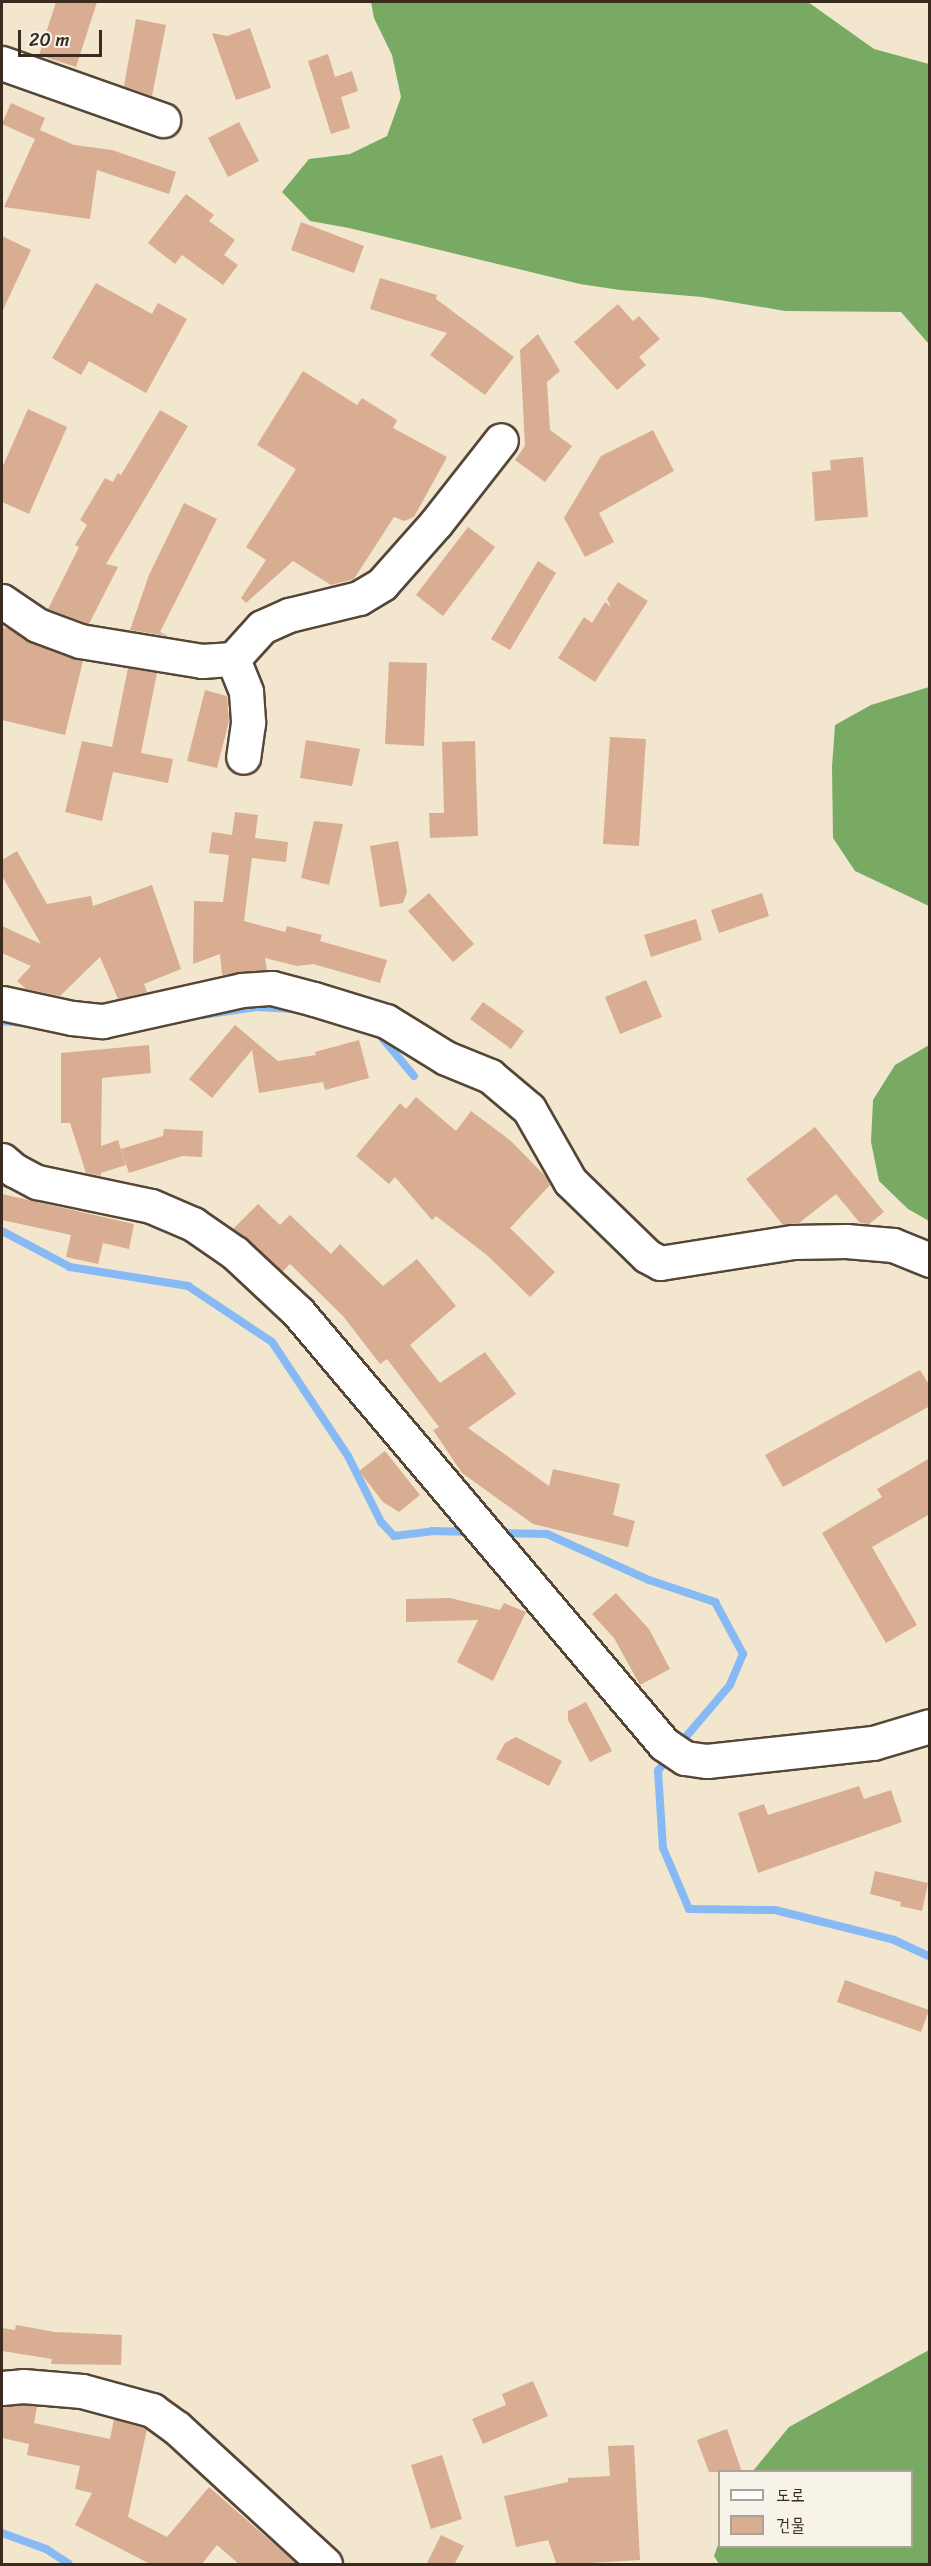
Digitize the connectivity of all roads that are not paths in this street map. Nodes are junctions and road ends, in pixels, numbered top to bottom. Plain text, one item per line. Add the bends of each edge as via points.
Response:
1 (2, 63) edge
2 (163, 120) dead end
3 (501, 440) dead end
4 (2, 601) edge
5 (233, 659) junction
6 (243, 757) dead end
7 (2, 1003) edge
8 (2, 1160) edge
9 (930, 1260) edge
10 (930, 1726) edge
11 (2, 2388) edge
12 (325, 2565) edge

1 - 2 street
3 - 5 street via 382,584 359,598 290,615 262,627
4 - 5 street via 37,625 80,641 202,661
5 - 6 street via 246,692 248,723
7 - 9 street via 103,1021 242,990 272,988 314,999 386,1022 452,1062 490,1076 529,1109 570,1181 647,1256 660,1263 793,1242 846,1241 893,1245
8 - 10 street via 37,1182 151,1206 193,1224 236,1253 298,1312 674,1751 707,1761 873,1743
11 - 12 street via 82,2391 152,2410 177,2428

